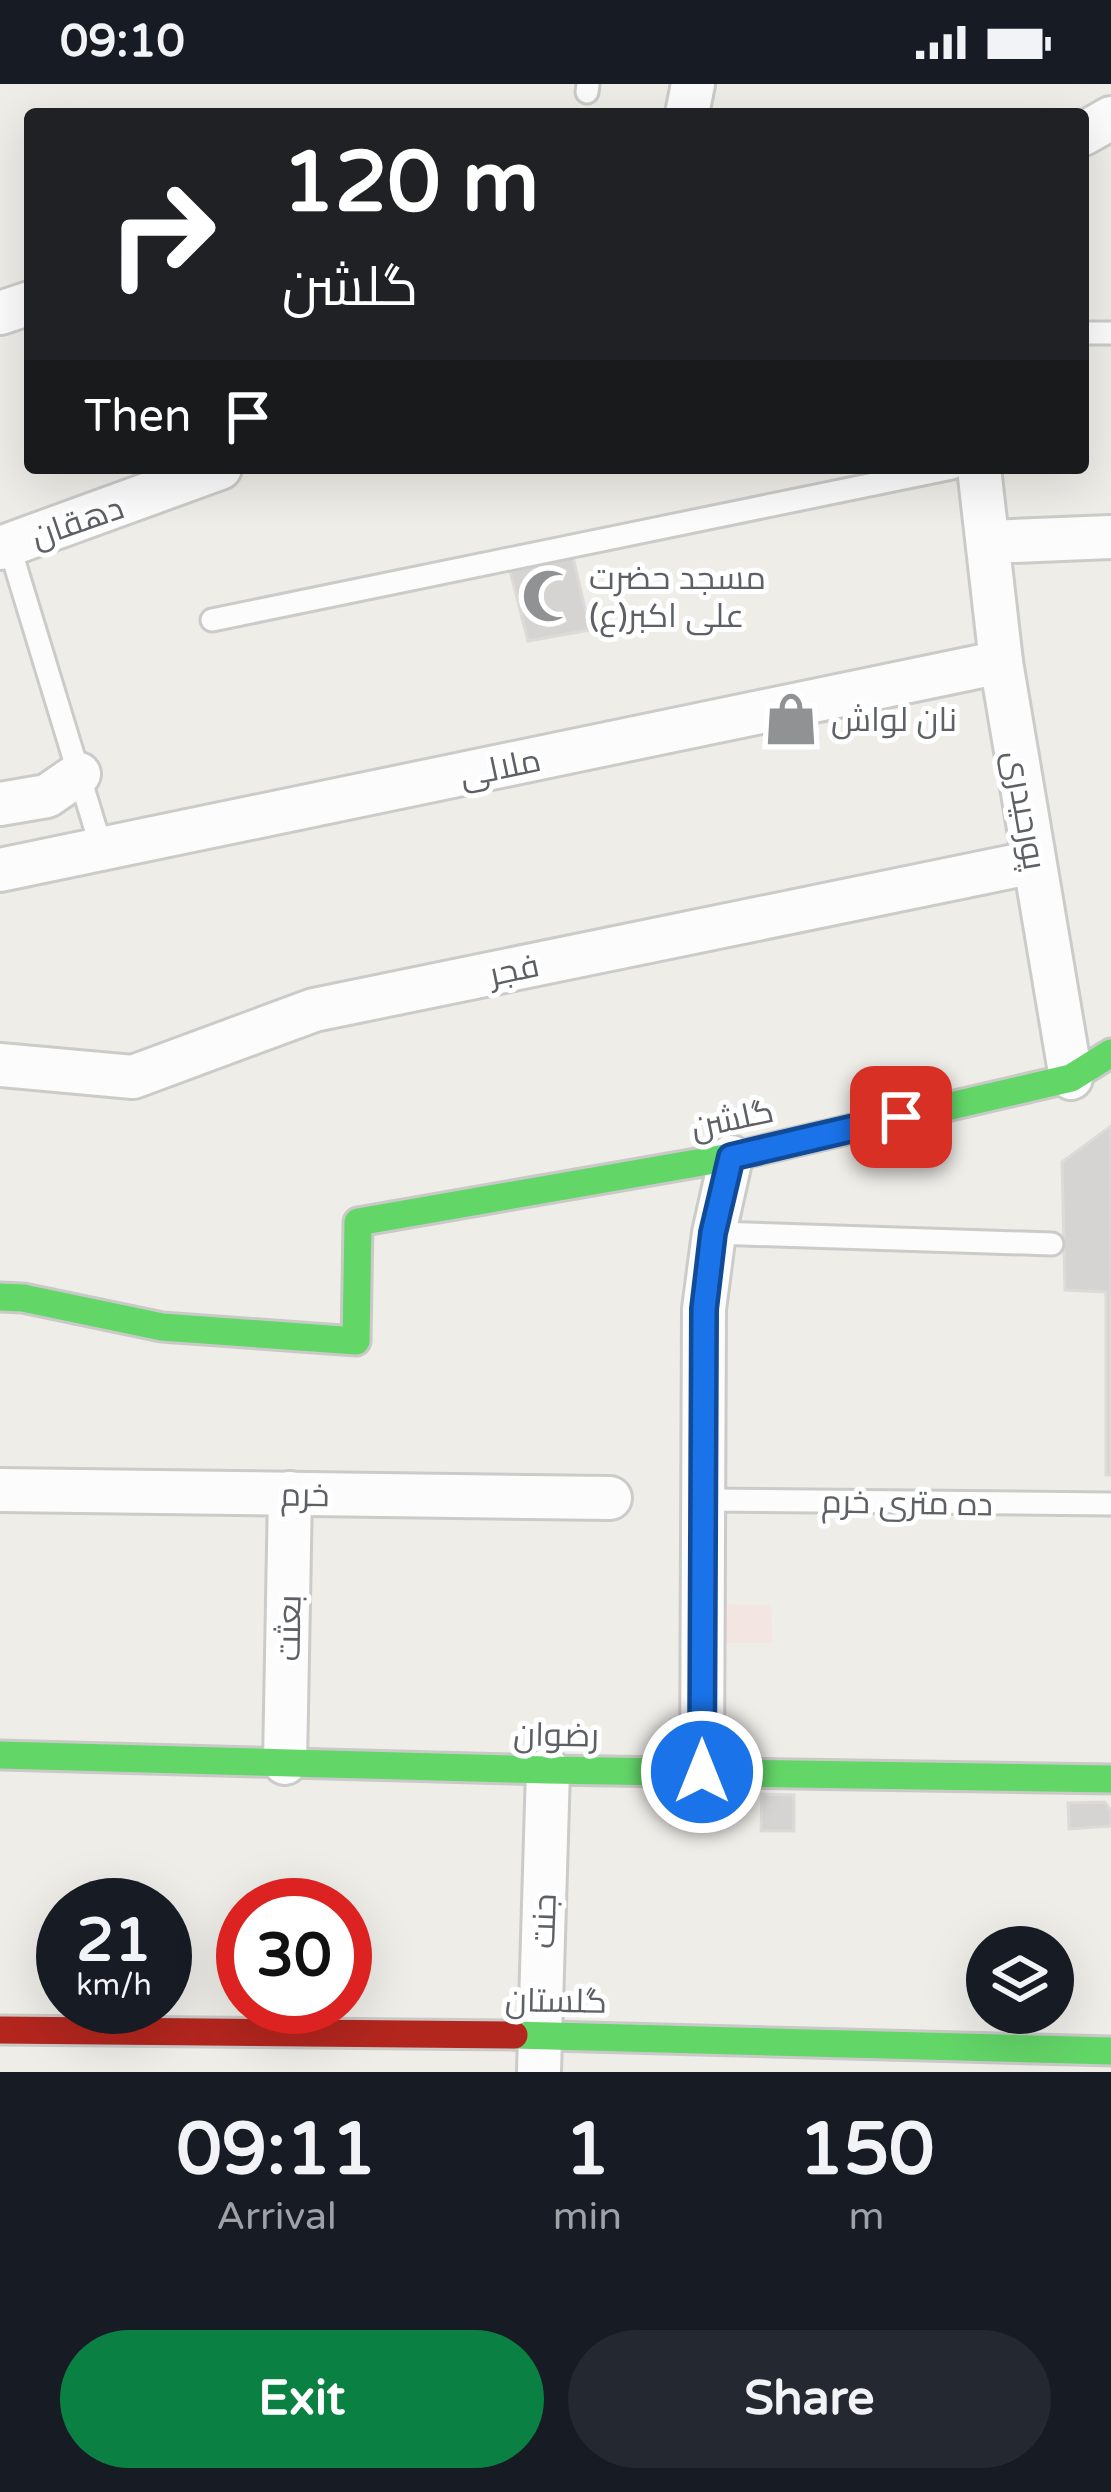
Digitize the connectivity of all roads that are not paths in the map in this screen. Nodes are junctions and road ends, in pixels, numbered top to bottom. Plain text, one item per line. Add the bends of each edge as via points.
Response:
1 (195, 474) edge
2 (923, 474) edge
3 (980, 474) edge
4 (1111, 537) edge
5 (988, 542) junction
6 (4, 547) edge
7 (212, 620) dead end
8 (1000, 662) junction
9 (79, 774) junction
10 (0, 805) edge
11 (102, 850) junction
12 (1034, 862) junction
13 (0, 870) edge
14 (1111, 1053) edge
15 (0, 1065) edge
16 (1071, 1078) junction
17 (731, 1157) junction
18 (713, 1233) junction
19 (1052, 1244) dead end
20 (0, 1297) edge
21 (0, 1490) edge
22 (290, 1493) junction
23 (610, 1498) dead end
24 (702, 1500) junction
25 (1111, 1504) edge
26 (0, 1755) edge
27 (285, 1762) junction
28 (548, 1770) junction
29 (702, 1772) junction
30 (1111, 1779) edge
31 (0, 2030) edge
32 (1111, 2051) edge
33 (540, 2054) edge

1 - 6 street, دهقان
2 - 7 lane
3 - 5 street, پورحیدری
4 - 5 street
5 - 8 street, پورحیدری
6 - 9 lane
8 - 11 street, ملالی
8 - 12 street, پورحیدری
9 - 10 street via 47,796
9 - 11 lane
11 - 13 street, ملالی
12 - 15 street, فجر via 314,1010 134,1077
12 - 16 street, پورحیدری
14 - 16 street, گلشن
16 - 17 street, گلشن
17 - 18 street
17 - 20 street, گلشن via 358,1222 356,1341 162,1327
18 - 19 lane
18 - 24 street
21 - 22 street, خرم
22 - 23 street, خرم
22 - 27 street, بعثت
24 - 25 lane, ده متری خرم
24 - 29 street
26 - 27 street, رضوان
27 - 28 street, رضوان
28 - 29 street, رضوان
28 - 33 street, جنت
29 - 30 street, رضوان
31 - 33 street, گلستان
32 - 33 street, گلستان

